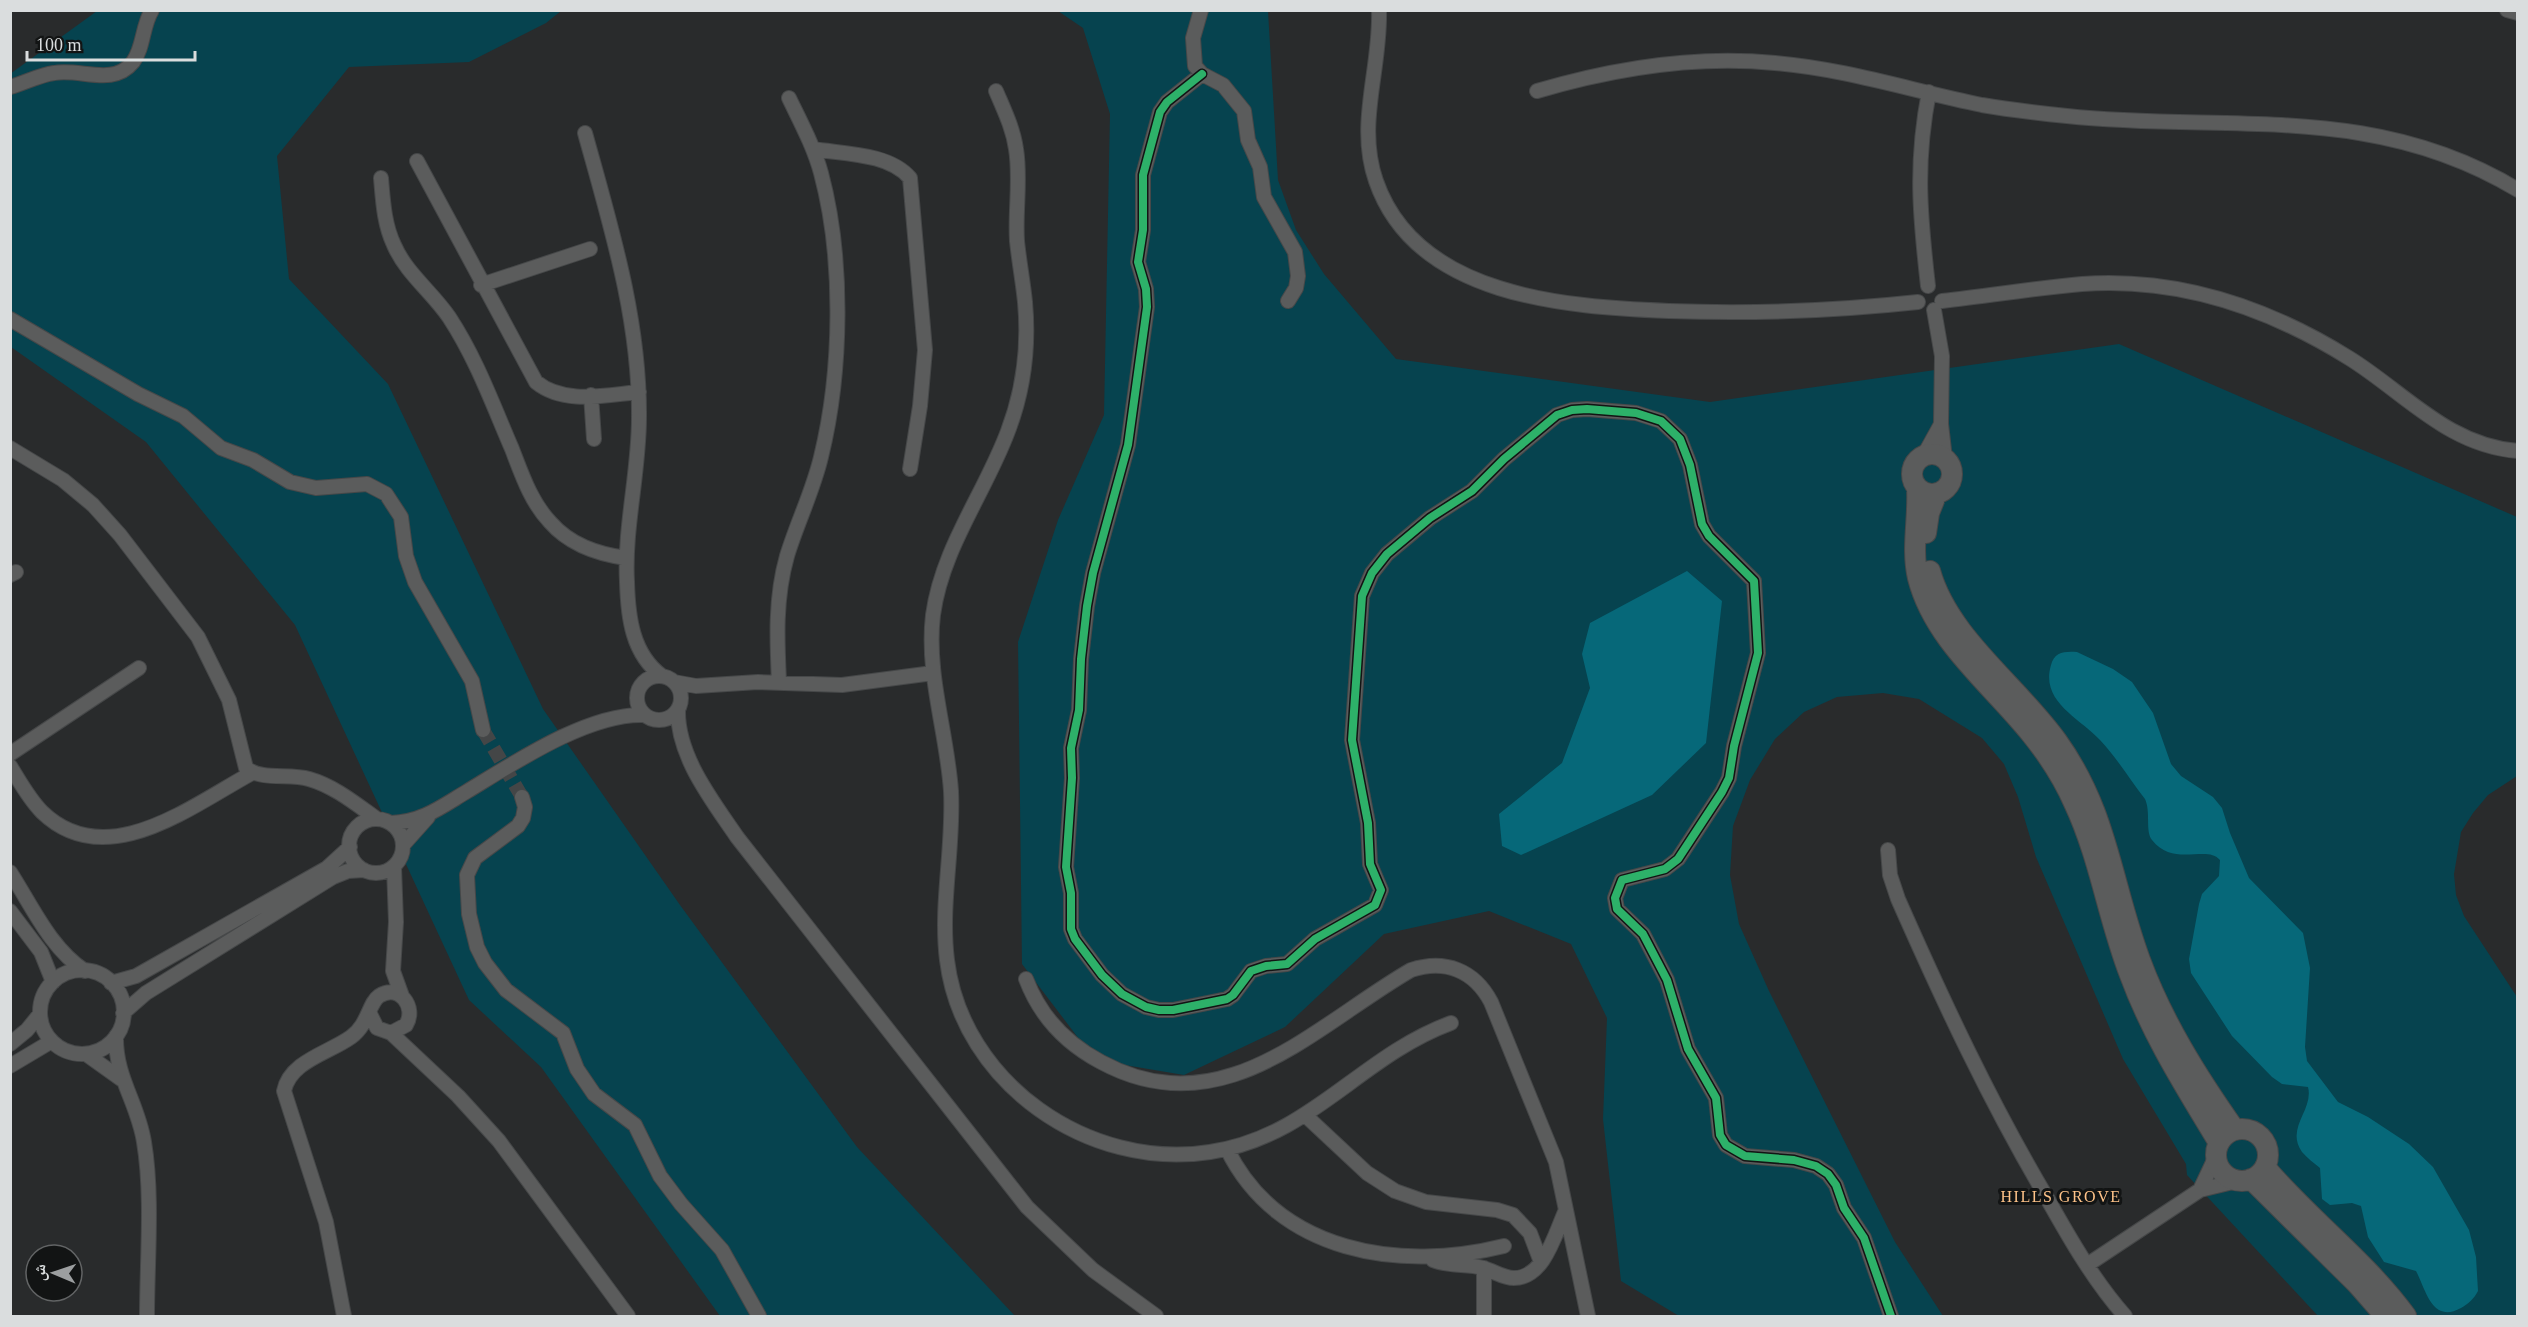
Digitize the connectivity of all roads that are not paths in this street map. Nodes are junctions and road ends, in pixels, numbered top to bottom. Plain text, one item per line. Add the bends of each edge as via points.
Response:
1 (152, 10) edge
2 (1201, 10) edge
3 (1379, 10) edge
4 (2507, 10) edge
5 (2517, 13) edge
6 (1202, 74) junction
7 (10, 87) edge
8 (996, 91) dead end
9 (1537, 92) dead end
10 (1929, 92) junction
11 (789, 98) dead end
12 (585, 133) dead end
13 (813, 149) junction
14 (417, 161) dead end
15 (381, 178) dead end
16 (2517, 190) edge
17 (590, 249) dead end
18 (481, 285) junction
19 (1928, 286) junction
20 (1288, 302) dead end
21 (1918, 302) junction
22 (1938, 306) junction
23 (10, 319) edge
24 (639, 392) junction
25 (591, 395) junction
26 (1941, 424) junction
27 (594, 439) dead end
28 (10, 448) edge
29 (2517, 451) edge
30 (1924, 455) junction
31 (1945, 459) junction
32 (910, 469) dead end
33 (1917, 488) junction
34 (1937, 493) junction
35 (626, 558) junction
36 (638, 647) junction
37 (139, 668) dead end
38 (933, 673) junction
39 (668, 679) junction
40 (644, 682) junction
41 (779, 682) junction
42 (702, 686) junction
43 (637, 697) junction
44 (679, 706) junction
45 (650, 717) junction
46 (610, 718) junction
47 (483, 730) tunnel mouth
48 (683, 746) junction
49 (10, 754) edge
50 (10, 766) edge
51 (252, 773) junction
52 (341, 795) junction
53 (522, 797) tunnel mouth
54 (430, 815) junction
55 (377, 819) junction
56 (391, 823) junction
57 (355, 829) junction
58 (403, 845) junction
59 (350, 847) junction
60 (1888, 850) dead end
61 (394, 867) junction
62 (369, 871) junction
63 (10, 872) edge
64 (394, 900) junction
65 (10, 911) edge
66 (393, 964) junction
67 (85, 970) junction
68 (1026, 979) dead end
69 (53, 982) junction
70 (111, 983) junction
71 (402, 996) junction
72 (379, 997) junction
73 (123, 1013) junction
74 (40, 1014) junction
75 (370, 1014) junction
76 (409, 1021) junction
77 (1451, 1023) dead end
78 (384, 1030) junction
79 (116, 1036) junction
80 (351, 1037) junction
81 (52, 1041) junction
82 (10, 1044) edge
83 (86, 1054) junction
84 (419, 1059) junction
85 (10, 1066) edge
86 (121, 1079) junction
87 (1306, 1116) junction
88 (2235, 1130) junction
89 (1227, 1149) junction
90 (2217, 1149) junction
91 (2251, 1176) junction
92 (2200, 1190) junction
93 (1565, 1212) junction
94 (1504, 1246) dead end
95 (1426, 1256) junction
96 (1541, 1262) junction
97 (2087, 1265) junction
98 (1484, 1268) junction
99 (147, 1317) edge
100 (344, 1317) edge
101 (628, 1317) edge
102 (759, 1317) edge
103 (1156, 1317) edge
104 (1484, 1317) edge
105 (1588, 1317) edge
106 (1891, 1317) edge
107 (2125, 1317) edge
108 (2385, 1317) edge
109 (2406, 1317) edge

1 - 7 street via 136,57 120,72 105,76 54,73
2 - 6 street via 1194,28 1193,50 1195,66
3 - 21 street via 1367,122 1373,171 1403,228 1445,264 1511,292 1580,306 1748,312
4 - 5 street
6 - 20 street via 1223,85 1244,111 1264,197 1295,252 1298,276
6 - 106 street via 1160,112 1143,175 1143,230 1138,261 1147,301 1138,379 1121,477 1090,590 1079,710 1071,748 1066,867 1075,939 1122,994 1146,1007 1173,1010 1227,999 1251,971 1287,964 1315,939 1375,905 1381,890 1370,864 1367,815 1352,740 1362,596 1372,573 1387,554 1430,518 1472,491 1557,415 1587,409 1636,413 1661,421 1680,439 1686,452 1702,525 1754,581 1758,653 1729,778 1722,792 1678,860 1665,869 1622,880 1615,898 1617,909 1643,934 1667,980 1688,1048 1716,1098 1720,1135 1726,1145 1745,1156 1794,1160 1828,1174 1864,1238
8 - 38 street via 1016,150 1017,230 1026,312 1025,363 1018,403 1004,442 950,553 939,586 933,621
9 - 10 street via 1636,67 1706,60 1811,68
10 - 16 street via 2001,108 2086,118 2269,123 2380,136 2441,154
10 - 19 street via 1918,178
11 - 13 street
12 - 24 street via 624,275
13 - 32 street via 879,160 903,169 910,178 925,350
13 - 41 street via 825,189 833,240 835,352 830,414 821,458 786,557 779,590
14 - 18 street
15 - 35 street via 386,223 394,248 459,333 535,503 551,524 571,540 595,552
17 - 18 street
18 - 25 street via 536,381 558,394
19 - 21 street via 1919,292
19 - 22 street via 1939,290
21 - 22 street via 1922,309
22 - 26 street
22 - 29 street via 2073,285 2114,284 2172,288 2227,299 2280,319 2349,358 2448,429 2490,447
23 - 47 street via 172,409 221,448 253,460 290,482 316,488 367,484 386,494 401,517 406,556 415,582 472,681
24 - 25 street
24 - 35 street via 637,469
25 - 27 street
26 - 30 street
26 - 31 street
28 - 51 street via 63,480 93,505 198,637 230,700 243,762
30 - 31 street via 1933,453
30 - 33 street via 1912,472
31 - 34 street via 1951,468 1951,479
33 - 34 street via 1928,494
33 - 90 street via 1916,562 1927,604 1941,628 2031,733 2065,784 2090,843 2115,934 2138,998
34 - 88 street via 1926,534 1936,590 1955,621 2043,723 2079,775 2110,851 2131,934 2149,983 2193,1068
35 - 36 street via 629,612
36 - 39 street via 650,666
36 - 40 street
37 - 49 street
38 - 41 street via 842,685
38 - 89 street via 945,736 951,800 946,956 954,994 979,1046 1022,1097 1078,1133 1151,1154 1190,1155
39 - 40 street via 652,677
39 - 42 street
39 - 44 street via 680,691
40 - 43 street
41 - 42 street
42 - 44 street
43 - 45 street
43 - 46 street
44 - 45 street via 669,718
44 - 48 street
45 - 46 street
45 - 48 street
46 - 54 street via 559,740
48 - 103 street via 737,837 1008,1185 1068,1248
50 - 51 street via 36,805 52,820 71,831 104,838 147,829
51 - 52 street via 300,777
52 - 55 street
52 - 57 street
53 - 102 street via 525,807 518,826 475,858 467,875 469,914 477,947 506,990 563,1033 577,1068 594,1094 635,1125 660,1176 722,1250
54 - 56 street
54 - 58 street
55 - 56 street
55 - 57 street
56 - 58 street
57 - 59 street
58 - 61 street
59 - 62 street via 352,857
59 - 70 street via 327,868 136,976
60 - 97 street via 1893,887 1932,975 2010,1133
61 - 62 street
61 - 64 street
62 - 64 street
62 - 73 street via 348,871 333,877 146,993
63 - 67 street via 55,943
64 - 66 street
65 - 69 street via 41,952
66 - 71 street
66 - 72 street
67 - 69 street via 68,973
67 - 70 street
68 - 93 street via 1043,1014 1083,1050 1123,1073 1180,1083 1228,1077 1273,1060 1411,970 1434,965 1458,969 1478,982 1491,1002 1550,1145
69 - 74 street via 43,996
70 - 73 street via 120,997
71 - 72 street via 390,993
71 - 76 street via 409,1005
72 - 75 street
73 - 79 street
74 - 81 street via 43,1029
74 - 82 street
75 - 78 street
75 - 80 street
76 - 78 street via 400,1031
76 - 84 street via 411,1041
77 - 87 street via 1392,1051
78 - 80 street
78 - 84 street
79 - 83 street via 103,1048
79 - 86 street
80 - 100 street via 297,1069 288,1078 284,1091 327,1222
81 - 83 street via 67,1052
81 - 85 street
83 - 86 street
84 - 101 street via 499,1141
86 - 99 street via 141,1125 147,1160
87 - 89 street via 1268,1136
87 - 96 street via 1367,1173 1395,1191 1426,1202 1513,1215 1530,1233
88 - 90 street via 2226,1135
88 - 91 street via 2247,1130 2262,1139 2267,1150
89 - 95 street via 1239,1174 1257,1196 1294,1224 1368,1252
90 - 91 street via 2220,1170
90 - 92 street
91 - 92 street
91 - 108 street
91 - 109 street via 2299,1207 2369,1273
92 - 97 street
93 - 96 street
93 - 105 street
94 - 95 street
95 - 98 street via 1447,1265
96 - 98 street via 1532,1272 1519,1277 1506,1277
97 - 107 street
98 - 104 street

